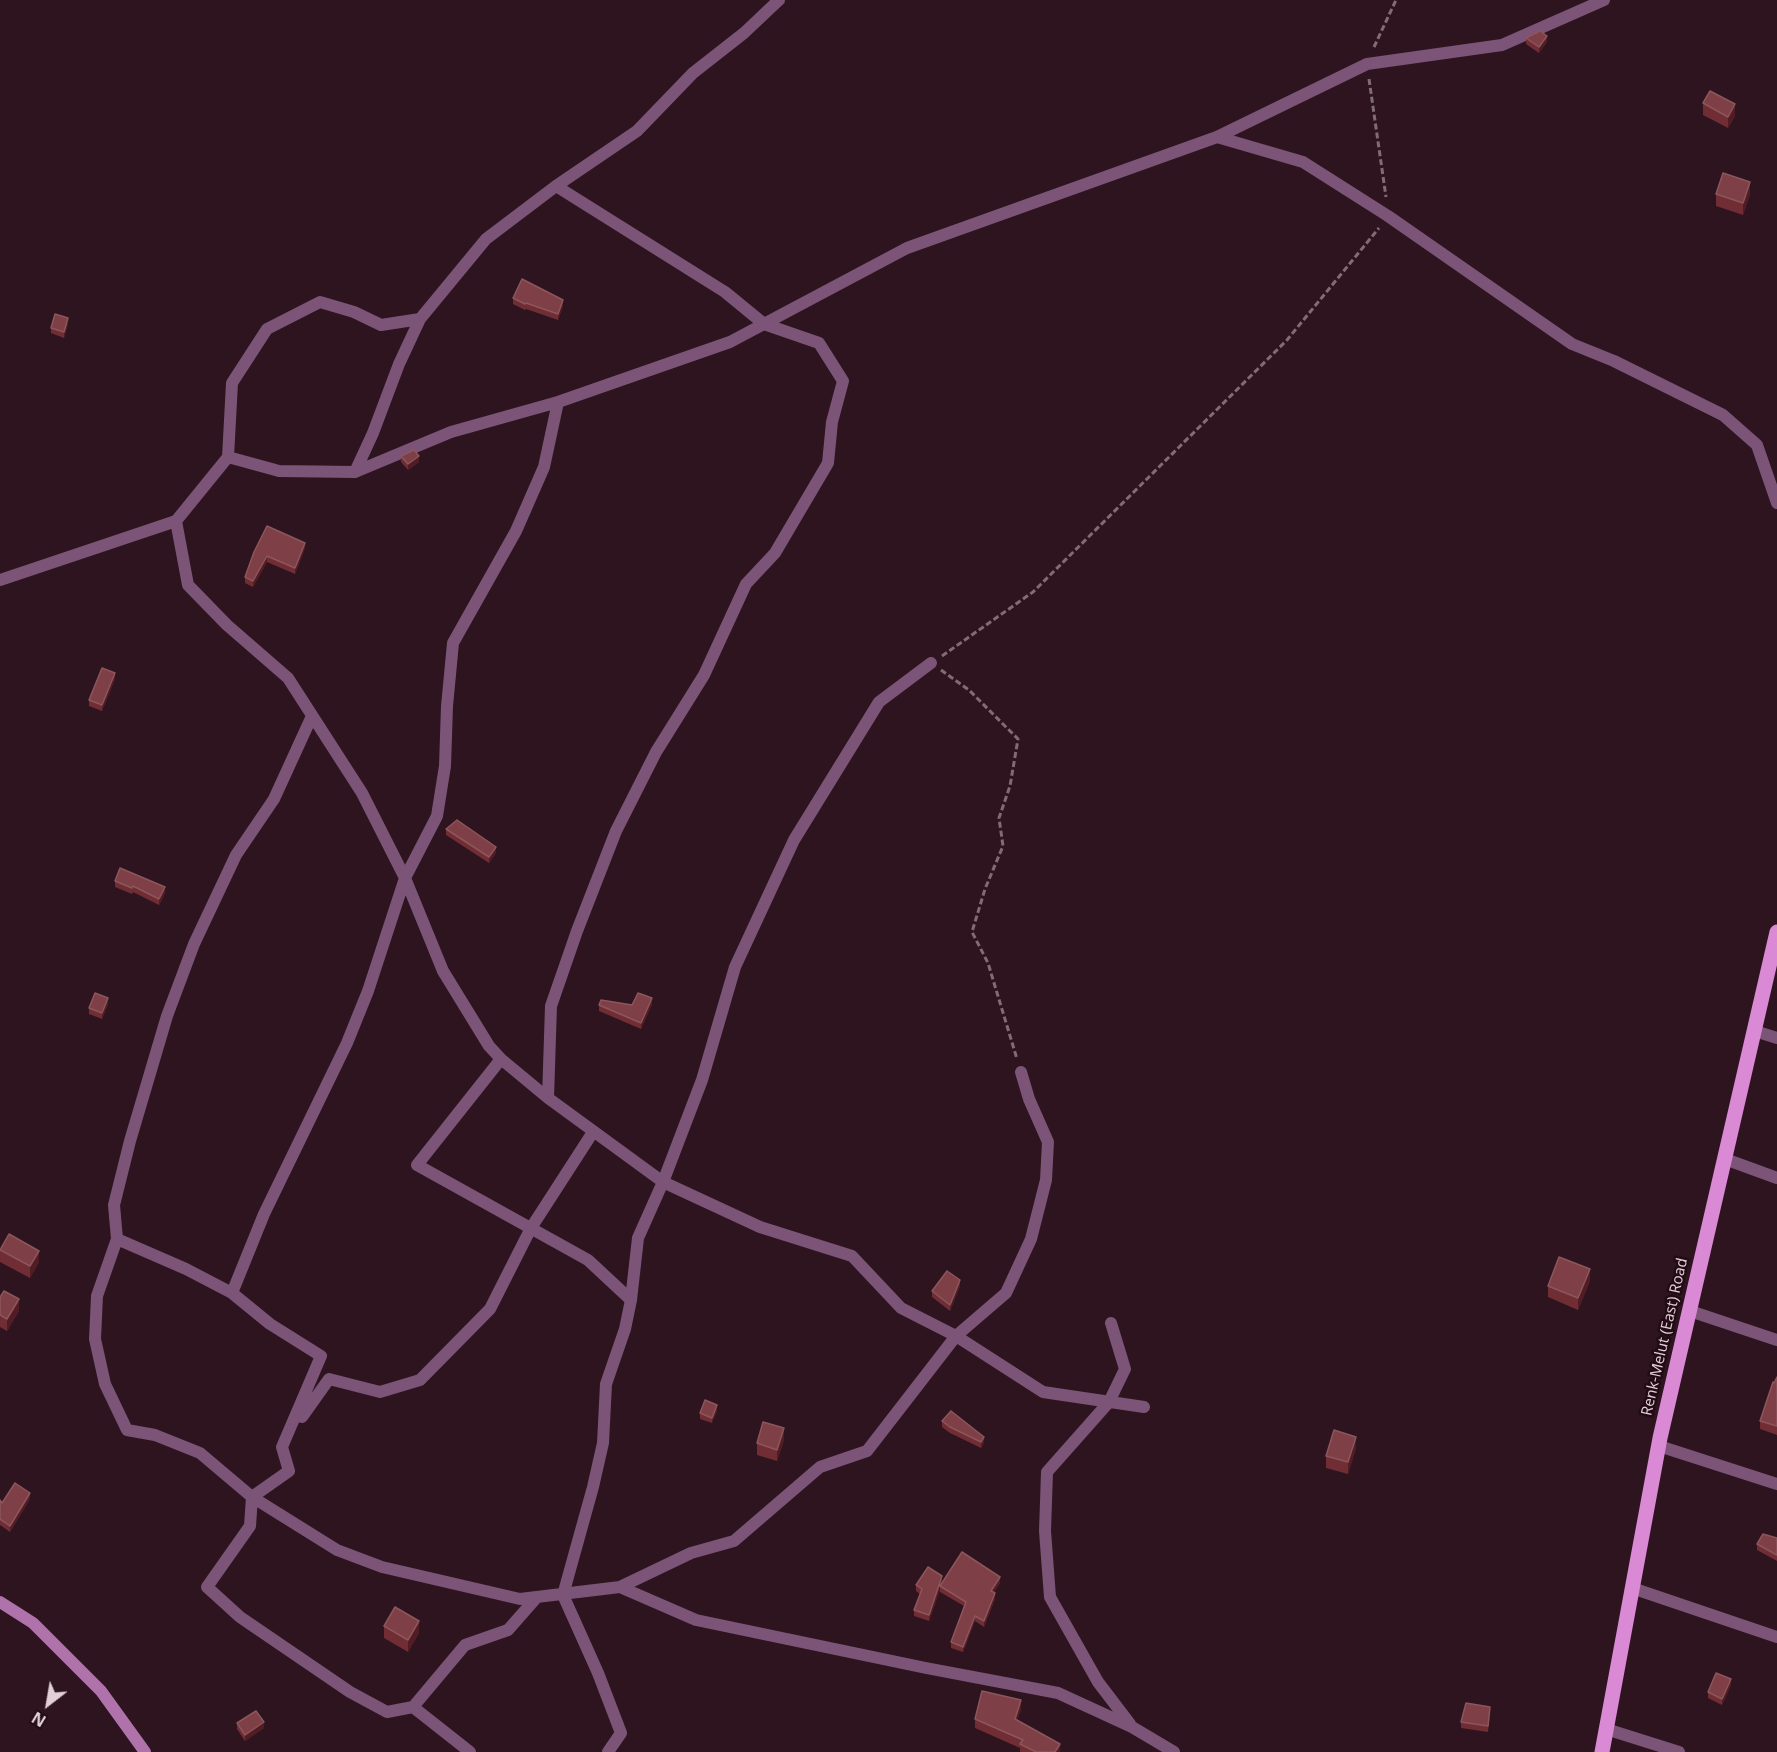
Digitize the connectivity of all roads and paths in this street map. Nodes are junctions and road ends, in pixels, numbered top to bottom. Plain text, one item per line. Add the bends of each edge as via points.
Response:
1 (779, 0) edge
2 (1396, 0) edge
3 (1604, 0) edge
4 (1367, 64) junction
5 (1217, 137) junction
6 (556, 186) junction
7 (1388, 216) junction
8 (420, 319) junction
9 (764, 324) junction
10 (558, 402) junction
11 (228, 457) junction
12 (355, 472) junction
13 (1777, 503) edge
14 (176, 521) junction
15 (0, 580) edge
16 (932, 663) junction
17 (312, 716) junction
18 (405, 878) junction
19 (1777, 932) edge
20 (1755, 1031) junction
21 (1777, 1038) edge
22 (501, 1059) junction
23 (1021, 1072) joint
24 (548, 1098) junction
25 (593, 1132) junction
26 (1725, 1159) junction
27 (1777, 1178) edge
28 (663, 1182) junction
29 (531, 1228) junction
30 (117, 1239) junction
31 (232, 1293) junction
32 (632, 1300) junction
33 (1690, 1311) junction
34 (1111, 1323) dead end
35 (956, 1336) junction
36 (1777, 1340) edge
37 (1109, 1402) junction
38 (1144, 1407) dead end
39 (1659, 1446) junction
40 (282, 1447) junction
41 (1777, 1484) edge
42 (252, 1497) junction
43 (620, 1587) junction
44 (1632, 1588) junction
45 (563, 1595) junction
46 (537, 1597) junction
47 (0, 1602) edge
48 (1777, 1637) edge
49 (413, 1707) junction
50 (1132, 1727) junction
51 (1606, 1729) junction
52 (145, 1752) edge
53 (470, 1752) edge
54 (608, 1752) edge
55 (1159, 1752) edge
56 (1174, 1752) edge
57 (1602, 1752) edge
58 (1679, 1752) edge

1 - 6 street via 693,73 637,130
2 - 4 path
3 - 4 street via 1502,45
4 - 5 street
4 - 7 path
5 - 7 street via 1303,162
5 - 9 street via 907,248
6 - 8 street via 486,239
6 - 9 street via 725,292
7 - 13 street via 1572,344 1723,415 1757,445
7 - 16 path via 1287,340 1033,592
8 - 11 street via 381,325 320,302 267,329 232,383
8 - 12 street
9 - 10 street via 730,342
9 - 24 street via 819,343 843,381 832,422 828,463 775,553 746,584 704,675 656,752 616,831 551,1006
10 - 12 street via 451,432
10 - 18 street via 544,467 516,531 453,643 446,766 437,816
11 - 12 street via 279,471
11 - 14 street
14 - 15 street
14 - 17 street via 188,585 288,678
16 - 23 path via 969,690 1018,739 1010,786 999,819 1003,846 972,933 988,963
16 - 28 street via 879,702 794,840 735,967 702,1080
17 - 18 street via 362,794
17 - 30 street via 274,799 236,855 194,944 167,1016 114,1205
18 - 22 street via 443,971
18 - 31 street via 360,1012 264,1214
19 - 20 main road, Renk-Melut (East) Road
20 - 21 street
20 - 26 main road, Renk-Melut (East) Road
22 - 24 street
22 - 29 street via 417,1165
23 - 35 street via 1048,1143 1046,1180 1031,1239 1006,1293
24 - 25 street
25 - 28 street
25 - 29 street
26 - 27 street
26 - 33 main road, Renk-Melut (East) Road
28 - 32 street via 638,1238
28 - 35 street via 759,1227 852,1256 901,1308
29 - 32 street via 588,1260
29 - 40 street via 490,1309 420,1380 380,1392 329,1379
30 - 31 street
30 - 42 street via 97,1296 95,1339 105,1384 127,1430 155,1435 200,1453
31 - 40 street via 270,1324 321,1356
32 - 45 street via 606,1384 603,1443
33 - 36 street
33 - 39 main road, Renk-Melut (East) Road
34 - 37 street via 1125,1369
35 - 37 street via 1043,1392
35 - 43 street via 867,1451 820,1467 734,1541 691,1554
37 - 38 street
37 - 50 street via 1047,1472 1046,1542 1050,1597 1098,1682
39 - 41 street
39 - 44 main road, Renk-Melut (East) Road
40 - 42 street via 289,1471
42 - 46 street via 338,1550 382,1567 520,1599
42 - 49 street via 250,1526 207,1587 240,1617 350,1692 387,1712
43 - 45 street
43 - 50 street via 696,1620 1058,1693
44 - 48 street
44 - 51 main road, Renk-Melut (East) Road
45 - 46 street
45 - 54 street via 621,1733
46 - 49 street via 507,1630 465,1645
47 - 52 street via 33,1623 101,1691
49 - 53 street
50 - 55 street
50 - 56 street
51 - 57 main road, Renk-Melut (East) Road
51 - 58 street

